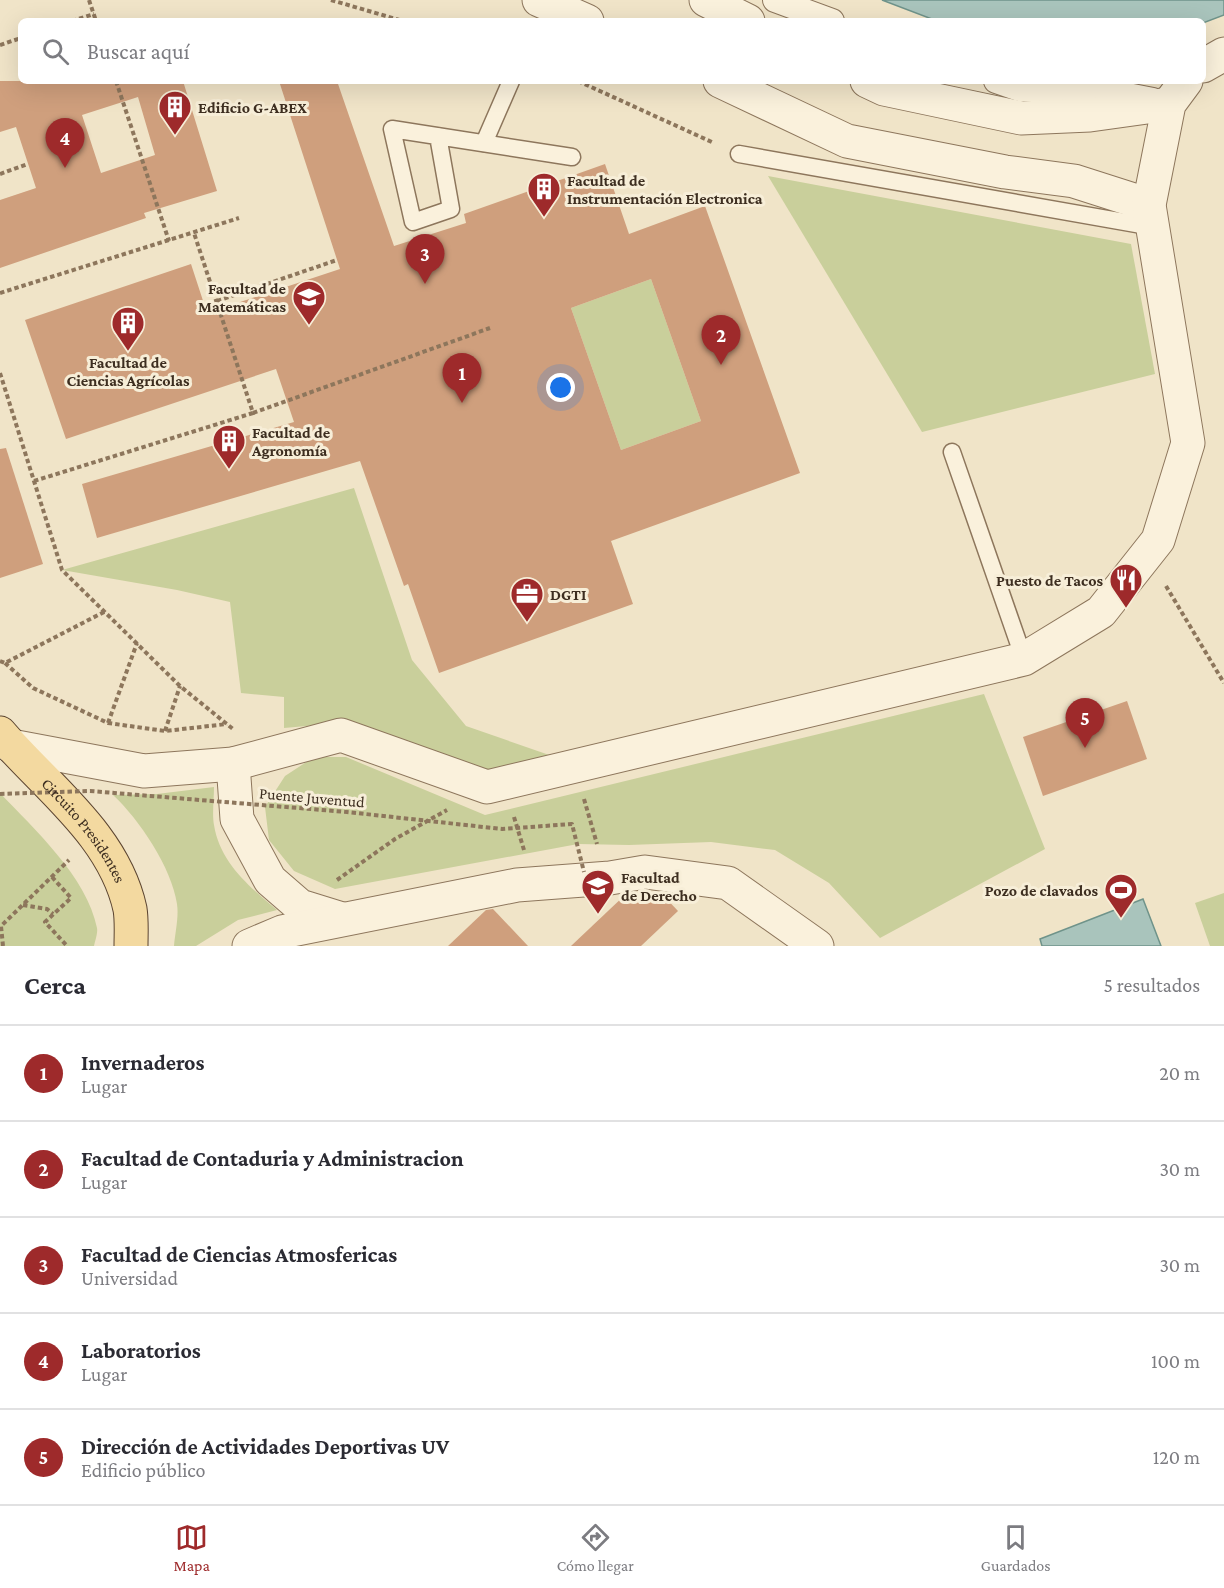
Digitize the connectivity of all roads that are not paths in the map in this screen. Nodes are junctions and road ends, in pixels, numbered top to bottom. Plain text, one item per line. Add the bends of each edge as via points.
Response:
1 (706, 0) edge
2 (775, 0) edge
3 (540, 6) edge
4 (578, 18) edge
5 (742, 18) edge
6 (824, 18) edge
7 (1224, 54) edge
8 (1206, 64) edge
9 (510, 84) edge
10 (726, 84) edge
11 (873, 84) edge
12 (1004, 84) edge
13 (1178, 92) edge
14 (438, 136) junction
15 (484, 143) junction
16 (739, 154) road end
17 (572, 157) dead end
18 (1151, 216) junction
19 (952, 452) dead end
20 (1024, 659) junction
21 (4, 741) edge
22 (233, 764) junction
23 (344, 920) junction
24 (131, 946) edge
25 (249, 946) edge
26 (817, 946) edge

1 - 5 street
2 - 6 street
3 - 4 street
7 - 8 street
9 - 15 lane
10 - 18 street via 847,141 1005,172 1074,181
11 - 13 street via 1021,118 1090,115
12 - 13 street via 1018,89
13 - 18 street
14 - 14 lane via 392,129 413,222 451,209
14 - 15 lane
15 - 17 lane
16 - 18 lane
18 - 20 street via 1188,443 1158,540 1146,556 1101,612
19 - 20 lane
20 - 22 street via 496,785 340,735
21 - 22 street via 144,771
21 - 24 main road, Circuito Presidentes via 66,800 115,866 130,910
22 - 23 street via 237,819 270,880 300,906
23 - 25 street via 282,932
23 - 26 street via 517,885 645,872 728,883

